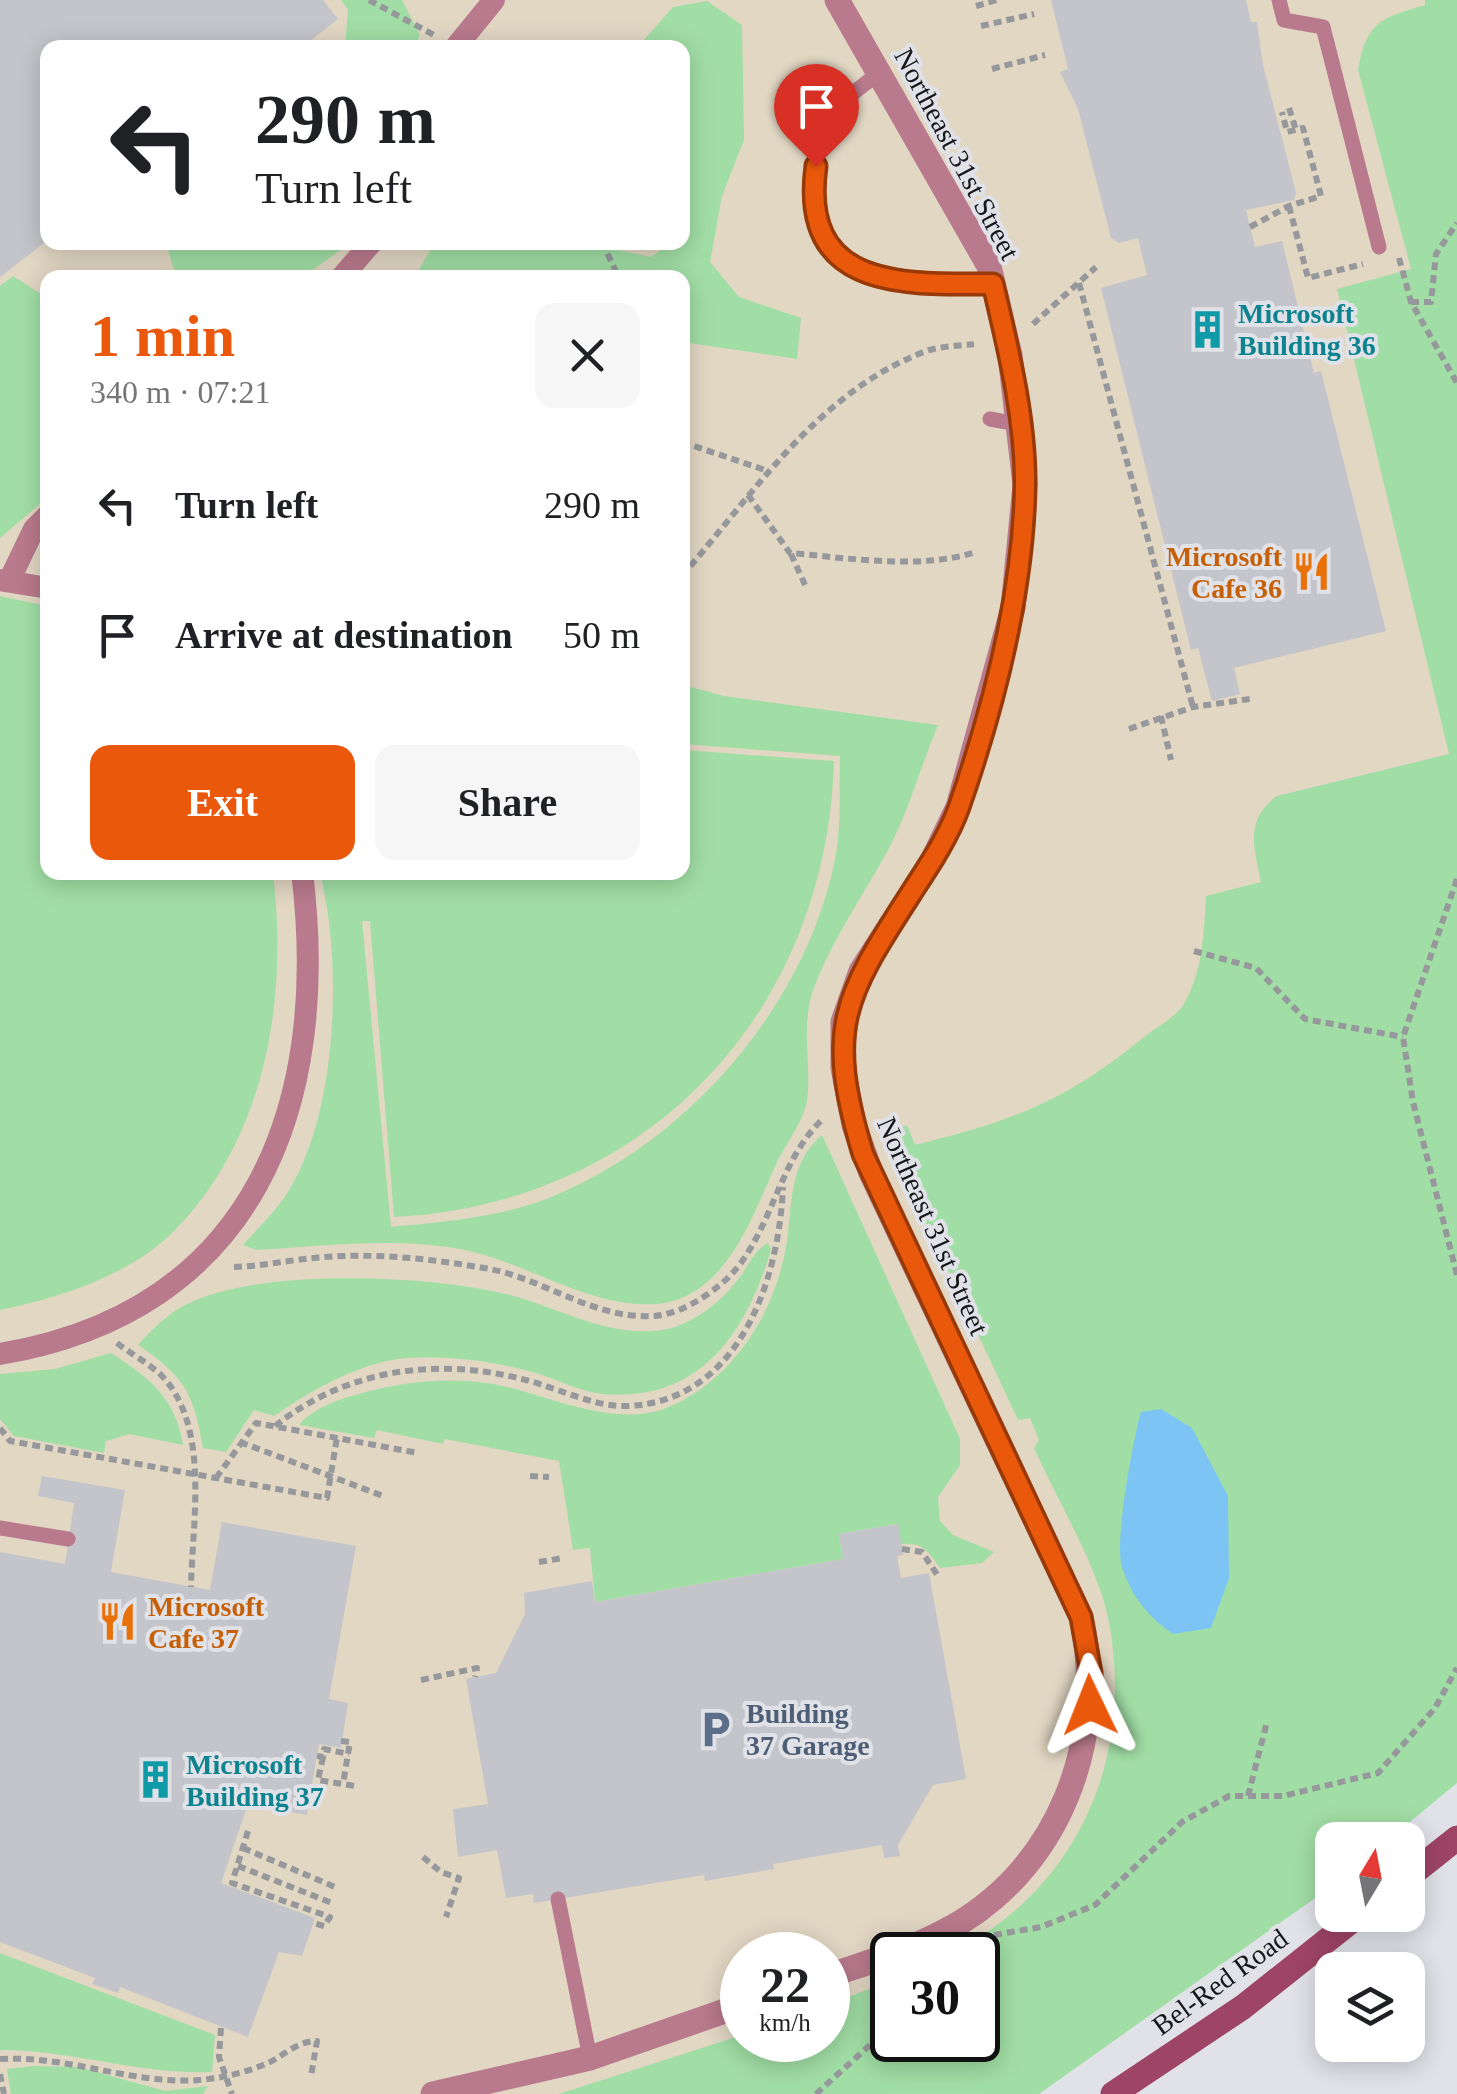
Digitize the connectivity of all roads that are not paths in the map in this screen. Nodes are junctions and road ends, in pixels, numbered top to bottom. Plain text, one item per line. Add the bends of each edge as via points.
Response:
1 (494, 0) edge
2 (838, 0) edge
3 (1279, 0) edge
4 (461, 40) edge
5 (880, 72) junction
6 (1380, 247) dead end
7 (365, 250) edge
8 (348, 270) edge
9 (993, 284) junction
10 (990, 418) dead end
11 (1018, 424) junction
12 (40, 522) edge
13 (4, 580) edge
14 (40, 587) edge
15 (302, 880) edge
16 (0, 1354) edge
17 (0, 1528) edge
18 (68, 1539) dead end
19 (1457, 1838) edge
20 (1425, 1863) edge
21 (558, 1900) dead end
22 (1338, 1932) edge
23 (850, 1968) edge
24 (720, 2014) edge
25 (590, 2058) junction
26 (433, 2094) edge
27 (1113, 2094) edge

1 - 4 street
2 - 5 street, Northeast 31st Street
3 - 6 lane via 1284,20 1323,27
5 - 9 street, Northeast 31st Street via 961,211
5 - 9 lane via 836,109 819,141 812,190 828,245 871,278
7 - 8 street
9 - 11 street, Northeast 31st Street
10 - 11 lane
11 - 23 street, Northeast 31st Street via 1025,485 1013,608 958,808 861,971 843,1022 847,1098 863,1154 1081,1617 1091,1673 1087,1738 1050,1831 990,1900 943,1932
12 - 13 street
13 - 14 street
15 - 16 street via 309,986 301,1063 265,1169 229,1229 142,1307 46,1346
17 - 18 lane
19 - 20 main road
21 - 25 lane
22 - 27 main road, Bel-Red Road via 1243,2007
24 - 25 street
25 - 26 street

